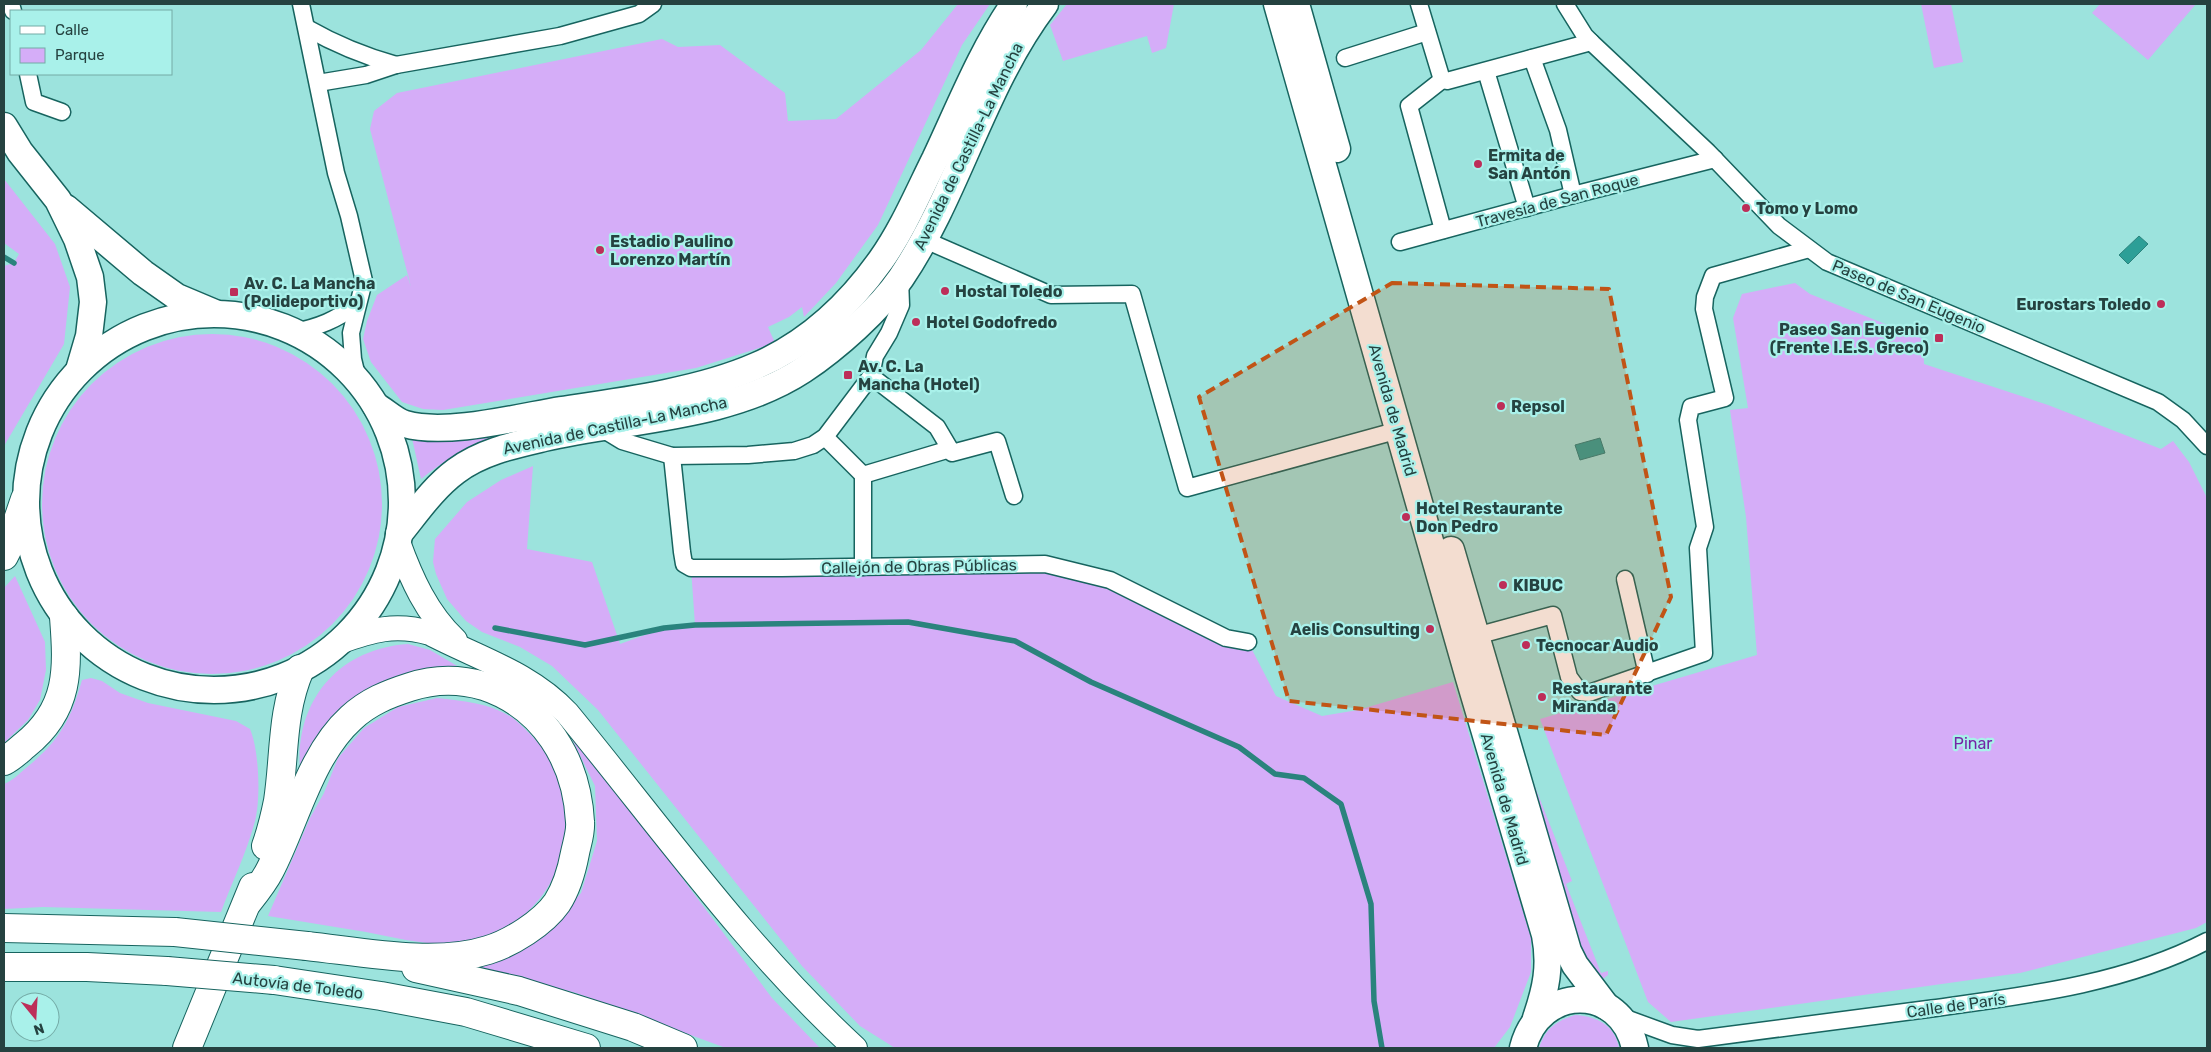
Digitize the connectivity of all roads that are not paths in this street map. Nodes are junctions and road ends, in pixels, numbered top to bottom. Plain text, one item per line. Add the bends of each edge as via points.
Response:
1 (301, 4) edge
2 (653, 4) edge
3 (1014, 4) edge
4 (1045, 4) edge
5 (1277, 4) edge
6 (1296, 4) edge
7 (1420, 4) edge
8 (1565, 4) edge
9 (306, 28) junction
10 (1427, 32) junction
11 (1591, 42) junction
12 (1345, 58) dead end
13 (1532, 58) junction
14 (396, 65) junction
15 (1486, 71) junction
16 (28, 75) edge
17 (1442, 80) junction
18 (318, 83) junction
19 (62, 112) dead end
20 (4, 126) edge
21 (1714, 159) junction
22 (1573, 195) junction
23 (58, 200) junction
24 (1527, 208) junction
25 (1442, 230) junction
26 (924, 240) junction
27 (1400, 242) dead end
28 (1809, 248) junction
29 (900, 279) junction
30 (356, 305) junction
31 (215, 314) junction
32 (294, 332) junction
33 (79, 370) junction
34 (870, 376) junction
35 (358, 380) junction
36 (376, 406) junction
37 (599, 427) junction
38 (1399, 430) junction
39 (825, 437) junction
40 (2207, 446) edge
41 (950, 449) junction
42 (672, 456) junction
43 (863, 475) junction
44 (1014, 496) dead end
45 (25, 499) junction
46 (399, 538) junction
47 (4, 556) edge
48 (863, 567) junction
49 (1624, 579) dead end
50 (64, 617) junction
51 (1476, 636) junction
52 (339, 642) junction
53 (1248, 642) dead end
54 (467, 652) junction
55 (300, 669) junction
56 (1647, 674) junction
57 (4, 761) edge
58 (247, 903) junction
59 (4, 928) edge
60 (2204, 944) edge
61 (307, 946) junction
62 (4, 967) edge
63 (1612, 1011) junction
64 (1536, 1018) junction
65 (1698, 1039) junction
66 (187, 1048) edge
67 (586, 1048) edge
68 (683, 1048) edge
69 (855, 1048) edge
70 (1523, 1048) edge
71 (1636, 1048) edge
72 (1679, 1048) edge

1 - 9 street
2 - 14 street via 640,14 560,36
3 - 36 main road, Avenida de Castilla-La Mancha via 980,59 905,220 882,259 846,302 793,347 756,366 717,380 494,422 457,426 404,424
4 - 26 main road, Avenida de Castilla-La Mancha via 1012,53
5 - 38 main road, Avenida de Madrid
6 - 51 main road, Avenida de Madrid
7 - 10 street
8 - 11 street, Paseo de San Eugenio
9 - 14 street via 338,45
9 - 18 street
10 - 12 street
10 - 17 street
11 - 13 street
11 - 21 street, Paseo de San Eugenio
13 - 15 street
13 - 22 street via 1558,130
14 - 18 street via 366,75
15 - 17 street
15 - 24 street
16 - 19 street via 34,102
17 - 25 street via 1409,106
18 - 30 street via 336,173 350,216 364,281
20 - 23 main road
21 - 22 street, Travesía de San Roque
21 - 28 street, Paseo de San Eugenio via 1778,226
22 - 24 street, Travesía de San Roque
23 - 31 main road via 143,273 177,297
23 - 33 main road via 77,239 90,277 93,302 89,336
24 - 25 street, Travesía de San Roque
25 - 27 street, Travesía de San Roque
26 - 29 main road, Avenida de Castilla-La Mancha
26 - 38 street via 1051,295 1132,294 1186,488
28 - 40 street, Paseo de San Eugenio via 1827,262 2158,402 2183,420
28 - 56 street via 1713,276 1705,297 1704,309 1725,398 1691,407 1688,420 1705,527 1698,548 1704,653
29 - 34 street via 901,305 890,333 875,356
29 - 37 main road, Avenida de Castilla-La Mancha via 854,330 803,370 778,384 688,412
30 - 32 street via 336,320
30 - 35 street via 351,333 352,359
31 - 32 main road via 260,320
31 - 33 main road via 166,320 119,339
32 - 35 main road via 318,345
33 - 45 main road via 35,434
34 - 39 street
34 - 41 street via 937,427
35 - 36 main road
36 - 46 main road via 391,436 399,468 402,501
37 - 42 street via 622,441
37 - 46 main road, Avenida de Castilla-La Mancha via 512,446 487,454 457,470 433,490
38 - 64 main road, Avenida de Madrid via 1546,935 1549,956 1545,991
39 - 42 street via 794,451
39 - 43 street
41 - 43 street
41 - 44 street via 952,453 997,441
42 - 48 street, Callejón de Obras Públicas via 684,564 691,568
43 - 48 street
45 - 47 highway
45 - 50 main road via 27,531 35,562
46 - 52 main road via 382,586 370,606
46 - 54 main road via 408,570 433,615
48 - 53 street, Callejón de Obras Públicas via 1045,564 1110,580 1226,638
49 - 56 street
50 - 55 main road via 90,644 120,665 154,680 191,689 228,689 265,683
50 - 57 highway via 67,657 59,703 51,719 34,738
51 - 56 street via 1553,615 1569,677 1580,692 1589,693
51 - 63 main road, Avenida de Madrid via 1568,950 1575,965
52 - 54 main road via 382,629 415,629
52 - 55 main road
54 - 69 main road via 525,678 554,699 785,979
55 - 58 highway via 292,687 285,720 278,802
58 - 61 highway via 269,872 325,749 349,719 367,705 421,683 445,680 495,690 523,705 544,724 562,751 575,783 580,824 572,867 557,903 526,932 488,950 437,959
58 - 66 highway
59 - 61 highway, bridge via 175,932
60 - 65 street, Calle de París via 2110,977 2040,993
61 - 68 highway via 519,991 633,1027
62 - 67 highway, Autovía de Toledo, bridge via 87,967 274,980 466,1012
63 - 64 main road via 1588,1000 1569,1000
63 - 65 street, Calle de París via 1672,1035
63 - 71 main road, Avenida de Madrid via 1628,1026
64 - 70 main road, Avenida de Madrid via 1526,1034
65 - 72 street, Calle de París

